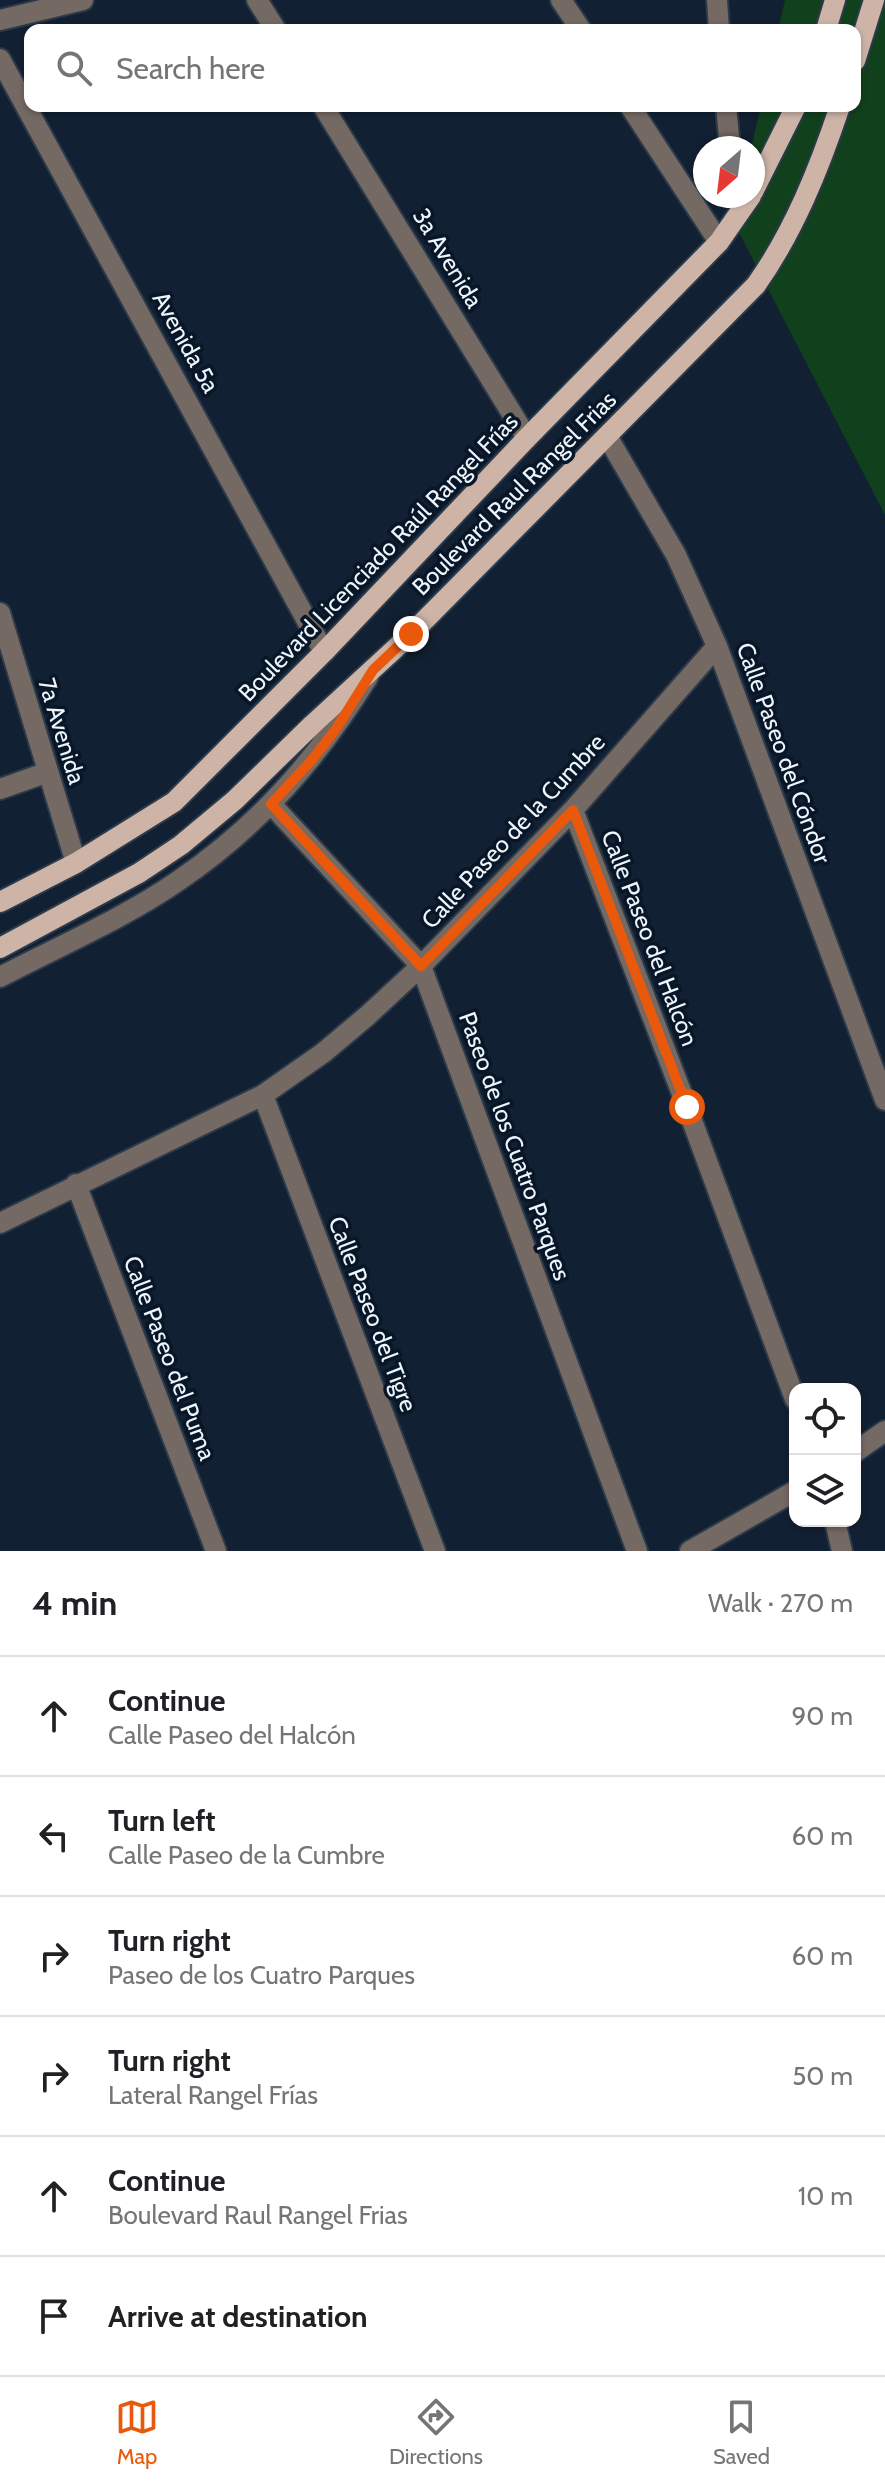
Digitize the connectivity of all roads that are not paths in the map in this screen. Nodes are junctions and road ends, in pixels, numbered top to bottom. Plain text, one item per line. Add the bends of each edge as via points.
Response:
1 (83, 0) edge
2 (257, 0) edge
3 (561, 0) edge
4 (717, 0) edge
5 (835, 0) edge
6 (874, 0) edge
7 (0, 20) edge
8 (272, 24) edge
9 (577, 24) edge
10 (719, 24) edge
11 (828, 24) edge
12 (861, 42) edge
13 (0, 59) edge
14 (24, 103) edge
15 (29, 112) edge
16 (327, 112) edge
17 (634, 112) edge
18 (727, 112) edge
19 (793, 112) edge
20 (838, 113) edge
21 (729, 136) edge
22 (765, 168) edge
23 (735, 208) edge
24 (743, 208) edge
25 (736, 220) junction
26 (719, 242) junction
27 (607, 436) junction
28 (527, 438) junction
29 (0, 613) edge
30 (717, 646) junction
31 (324, 652) junction
32 (373, 670) junction
33 (48, 772) junction
34 (0, 789) edge
35 (271, 804) junction
36 (573, 810) junction
37 (76, 863) junction
38 (0, 902) edge
39 (0, 948) edge
40 (421, 966) junction
41 (0, 977) edge
42 (263, 1095) junction
43 (885, 1100) edge
44 (76, 1184) junction
45 (0, 1223) edge
46 (789, 1383) edge
47 (885, 1431) edge
48 (861, 1448) edge
49 (789, 1494) edge
50 (836, 1527) edge
51 (216, 1551) edge
52 (435, 1551) edge
53 (637, 1551) edge
54 (690, 1551) edge
55 (842, 1551) edge

1 - 7 street
2 - 8 street
3 - 9 street
4 - 10 street
5 - 11 main road
6 - 12 main road
13 - 14 street, Avenida 5a
15 - 31 street, Avenida 5a
16 - 28 street, 3a Avenida
17 - 26 street
18 - 21 street
19 - 22 main road, Boulevard Licenciado Raúl Rangel Frías
20 - 27 main road, Boulevard Raul Rangel Frias via 795,220 756,285
23 - 25 street
24 - 25 main road, Boulevard Licenciado Raúl Rangel Frías
25 - 26 main road, Boulevard Licenciado Raúl Rangel Frías
26 - 28 main road, Boulevard Licenciado Raúl Rangel Frías
27 - 30 street, Calle Paseo del Cóndor via 676,555
27 - 32 main road, Boulevard Raul Rangel Frias
28 - 31 main road, Boulevard Licenciado Raúl Rangel Frías
29 - 33 street, 7a Avenida
30 - 36 street, Calle Paseo de la Cumbre
30 - 43 street, Calle Paseo del Cóndor
31 - 37 main road, Boulevard Licenciado Raúl Rangel Frías via 174,802
32 - 35 street via 336,729
32 - 39 main road, Boulevard Raul Rangel Frias via 181,845
33 - 34 street
33 - 37 street, 7a Avenida
35 - 40 street, Paseo de los Cuatro Parques
35 - 41 street via 175,884
36 - 40 street, Calle Paseo de la Cumbre
36 - 46 street, Calle Paseo del Halcón
37 - 38 main road, Boulevard Licenciado Raúl Rangel Frías
40 - 42 street, Calle Paseo de la Cumbre via 323,1053
40 - 53 street, Paseo de los Cuatro Parques
42 - 44 street, Calle Paseo de la Cumbre
42 - 52 street, Calle Paseo del Tigre
44 - 45 street, Calle Paseo de la Cumbre
44 - 51 street, Calle Paseo del Puma
47 - 48 street
49 - 54 street
50 - 55 street

